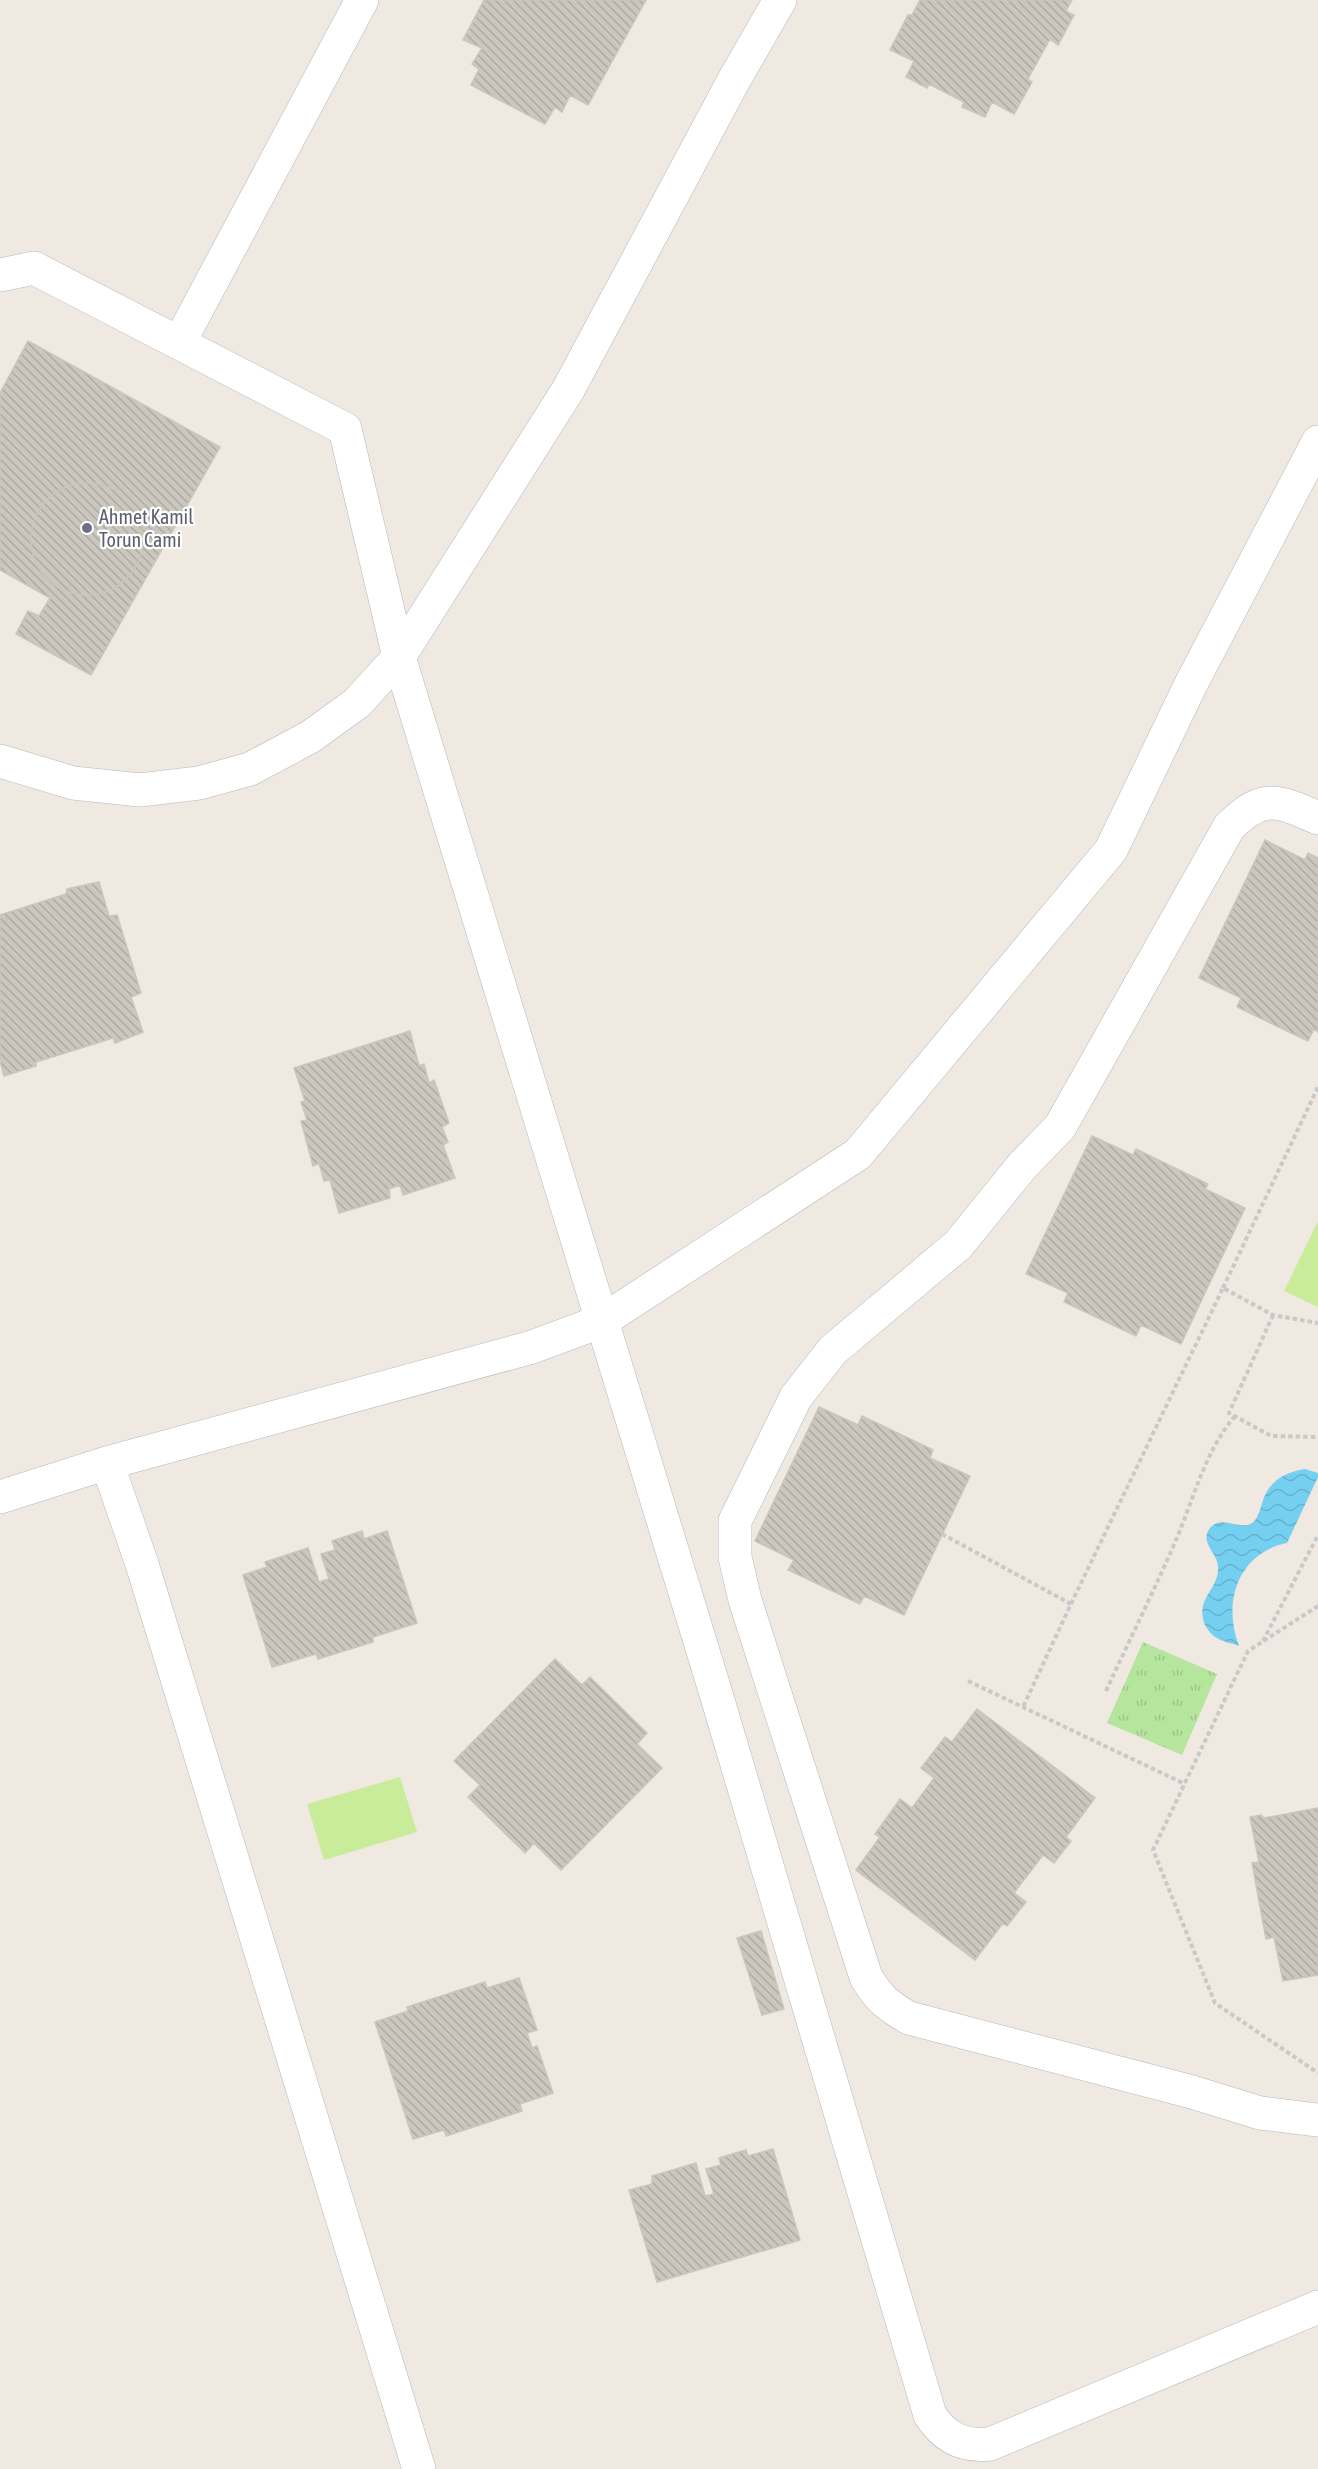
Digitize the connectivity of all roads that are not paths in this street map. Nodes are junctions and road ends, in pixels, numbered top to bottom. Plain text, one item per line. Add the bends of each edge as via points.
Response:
1 (362, 0) edge
2 (780, 0) edge
3 (0, 275) edge
4 (179, 343) junction
5 (1318, 442) edge
6 (399, 657) junction
7 (0, 761) edge
8 (1318, 818) edge
9 (602, 1321) junction
10 (107, 1463) junction
11 (0, 1497) edge
12 (1318, 2119) edge
13 (1318, 2307) edge
14 (419, 2469) edge

1 - 4 street
2 - 6 street via 568,390
3 - 4 street via 34,268
4 - 6 street via 345,429
5 - 9 street via 1191,684 1111,850 858,1154
6 - 7 street via 357,703 310,737 250,770 199,783 140,790 73,783
6 - 9 street
8 - 12 street via 1289,805 1262,802 1245,811 1229,827 1060,1126 958,1245 833,1350 796,1397 735,1521 735,1557 745,1600 866,1977 887,2006 909,2018 1260,2113
9 - 10 street via 532,1347
9 - 13 street via 930,2415 938,2427 963,2443 990,2444
10 - 11 street
10 - 14 street via 142,1564

